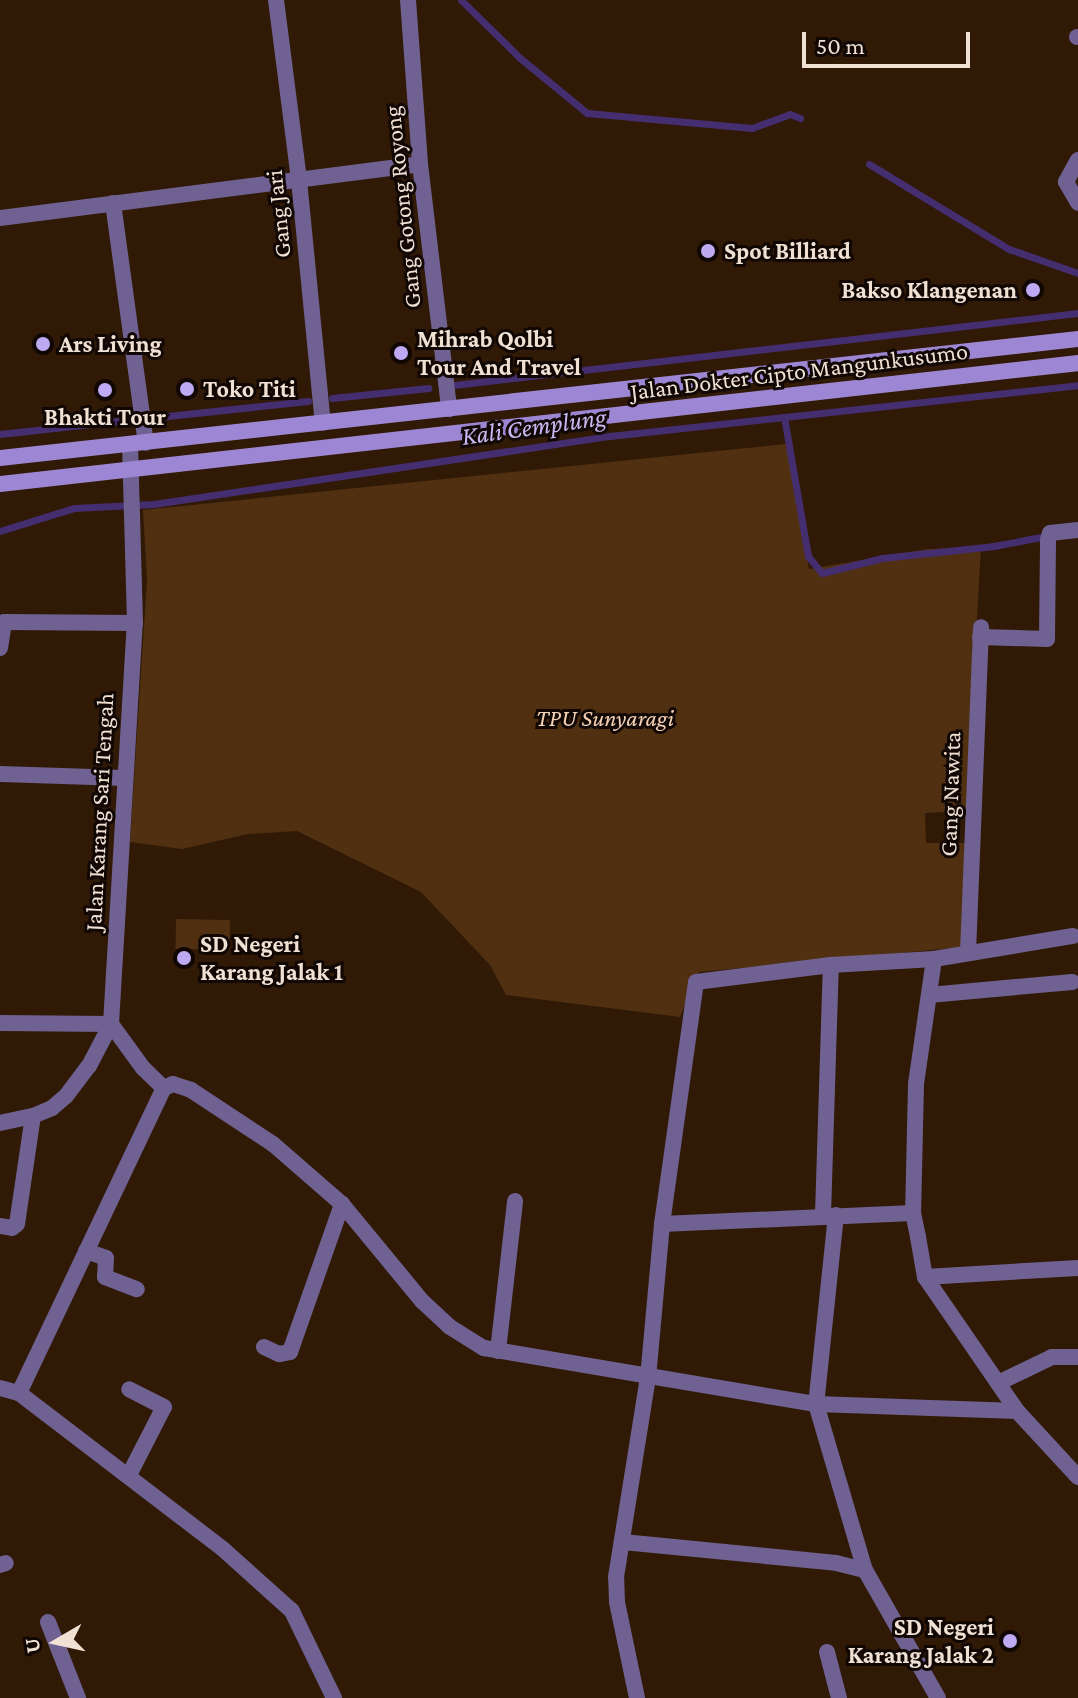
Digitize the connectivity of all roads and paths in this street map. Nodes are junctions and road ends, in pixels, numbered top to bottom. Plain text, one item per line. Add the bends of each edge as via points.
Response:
1 (276, 0) edge
2 (408, 0) edge
3 (1078, 160) edge
4 (420, 164) junction
5 (299, 180) junction
6 (113, 203) junction
7 (1078, 203) edge
8 (0, 218) edge
9 (1078, 339) edge
10 (1078, 363) edge
11 (449, 409) junction
12 (323, 423) junction
13 (138, 444) junction
14 (0, 458) edge
15 (134, 470) junction
16 (0, 484) edge
17 (1078, 530) edge
18 (135, 623) junction
19 (0, 648) edge
20 (0, 774) edge
21 (124, 778) junction
22 (1073, 936) dead end
23 (968, 953) junction
24 (934, 959) junction
25 (831, 965) junction
26 (1072, 982) dead end
27 (929, 995) junction
28 (0, 1023) edge
29 (111, 1024) junction
30 (164, 1088) junction
31 (33, 1116) junction
32 (0, 1123) edge
33 (515, 1201) dead end
34 (342, 1204) junction
35 (913, 1213) junction
36 (830, 1215) junction
37 (662, 1224) junction
38 (0, 1226) edge
39 (86, 1251) junction
40 (1078, 1268) edge
41 (925, 1277) junction
42 (137, 1289) dead end
43 (264, 1347) dead end
44 (498, 1351) junction
45 (1078, 1357) edge
46 (648, 1378) junction
47 (998, 1383) junction
48 (0, 1388) edge
49 (129, 1389) dead end
50 (19, 1393) junction
51 (816, 1404) junction
52 (1017, 1411) junction
53 (129, 1475) junction
54 (1078, 1477) edge
55 (623, 1542) junction
56 (865, 1570) junction
57 (48, 1622) dead end
58 (827, 1652) dead end
59 (78, 1698) edge
60 (334, 1698) edge
61 (637, 1698) edge
62 (839, 1698) edge
63 (938, 1698) edge

1 - 5 street, Gang Jari
2 - 4 street, Gang Gotong Royong
3 - 7 street via 1066,182
4 - 5 street
4 - 11 street, Gang Gotong Royong
5 - 6 street
5 - 12 street, Gang Jari
6 - 8 street
6 - 13 street, Jalan Karang Sari Tengah
9 - 11 main road, Jalan Dokter Cipto Mangunkusumo
10 - 15 main road, Jalan Dokter Cipto Mangunkusumo
11 - 12 main road, Jalan Dokter Cipto Mangunkusumo
12 - 13 main road, Jalan Dokter Cipto Mangunkusumo
13 - 14 main road, Jalan Dokter Cipto Mangunkusumo
13 - 15 street, Jalan Karang Sari Tengah
15 - 16 main road, Jalan Dokter Cipto Mangunkusumo
15 - 18 street, Jalan Karang Sari Tengah
17 - 23 street, Gang Nawita via 1050,533 1048,540 1047,639 981,632
18 - 19 street via 4,622
18 - 21 street, Jalan Karang Sari Tengah
20 - 21 street
21 - 29 street, Jalan Karang Sari Tengah
22 - 23 street
23 - 24 street
24 - 25 street
24 - 27 street
25 - 36 street
25 - 37 street via 696,982
26 - 27 street
27 - 35 street via 916,1084
28 - 29 street
29 - 30 street
29 - 31 street, Jalan Karang Sari Tengah via 77,1083 52,1108
30 - 34 street via 173,1084 191,1090 273,1144
30 - 39 street
31 - 32 street, Jalan Karang Sari Tengah
31 - 38 street via 17,1224
33 - 44 street
34 - 43 street via 290,1352 279,1354
34 - 44 street via 422,1301 450,1327
35 - 36 street
35 - 41 street
36 - 37 street
36 - 51 street
37 - 46 street
39 - 42 street via 106,1258 105,1277
39 - 50 street
40 - 41 street
41 - 47 street
44 - 46 street
45 - 47 street via 1052,1357
46 - 51 street
46 - 55 street
47 - 52 street
48 - 50 street
49 - 53 street via 164,1407
50 - 53 street
51 - 52 street
51 - 56 street
52 - 54 street
53 - 60 street via 292,1611
55 - 56 street
55 - 61 street via 616,1590
56 - 63 street
57 - 59 street
58 - 62 street

